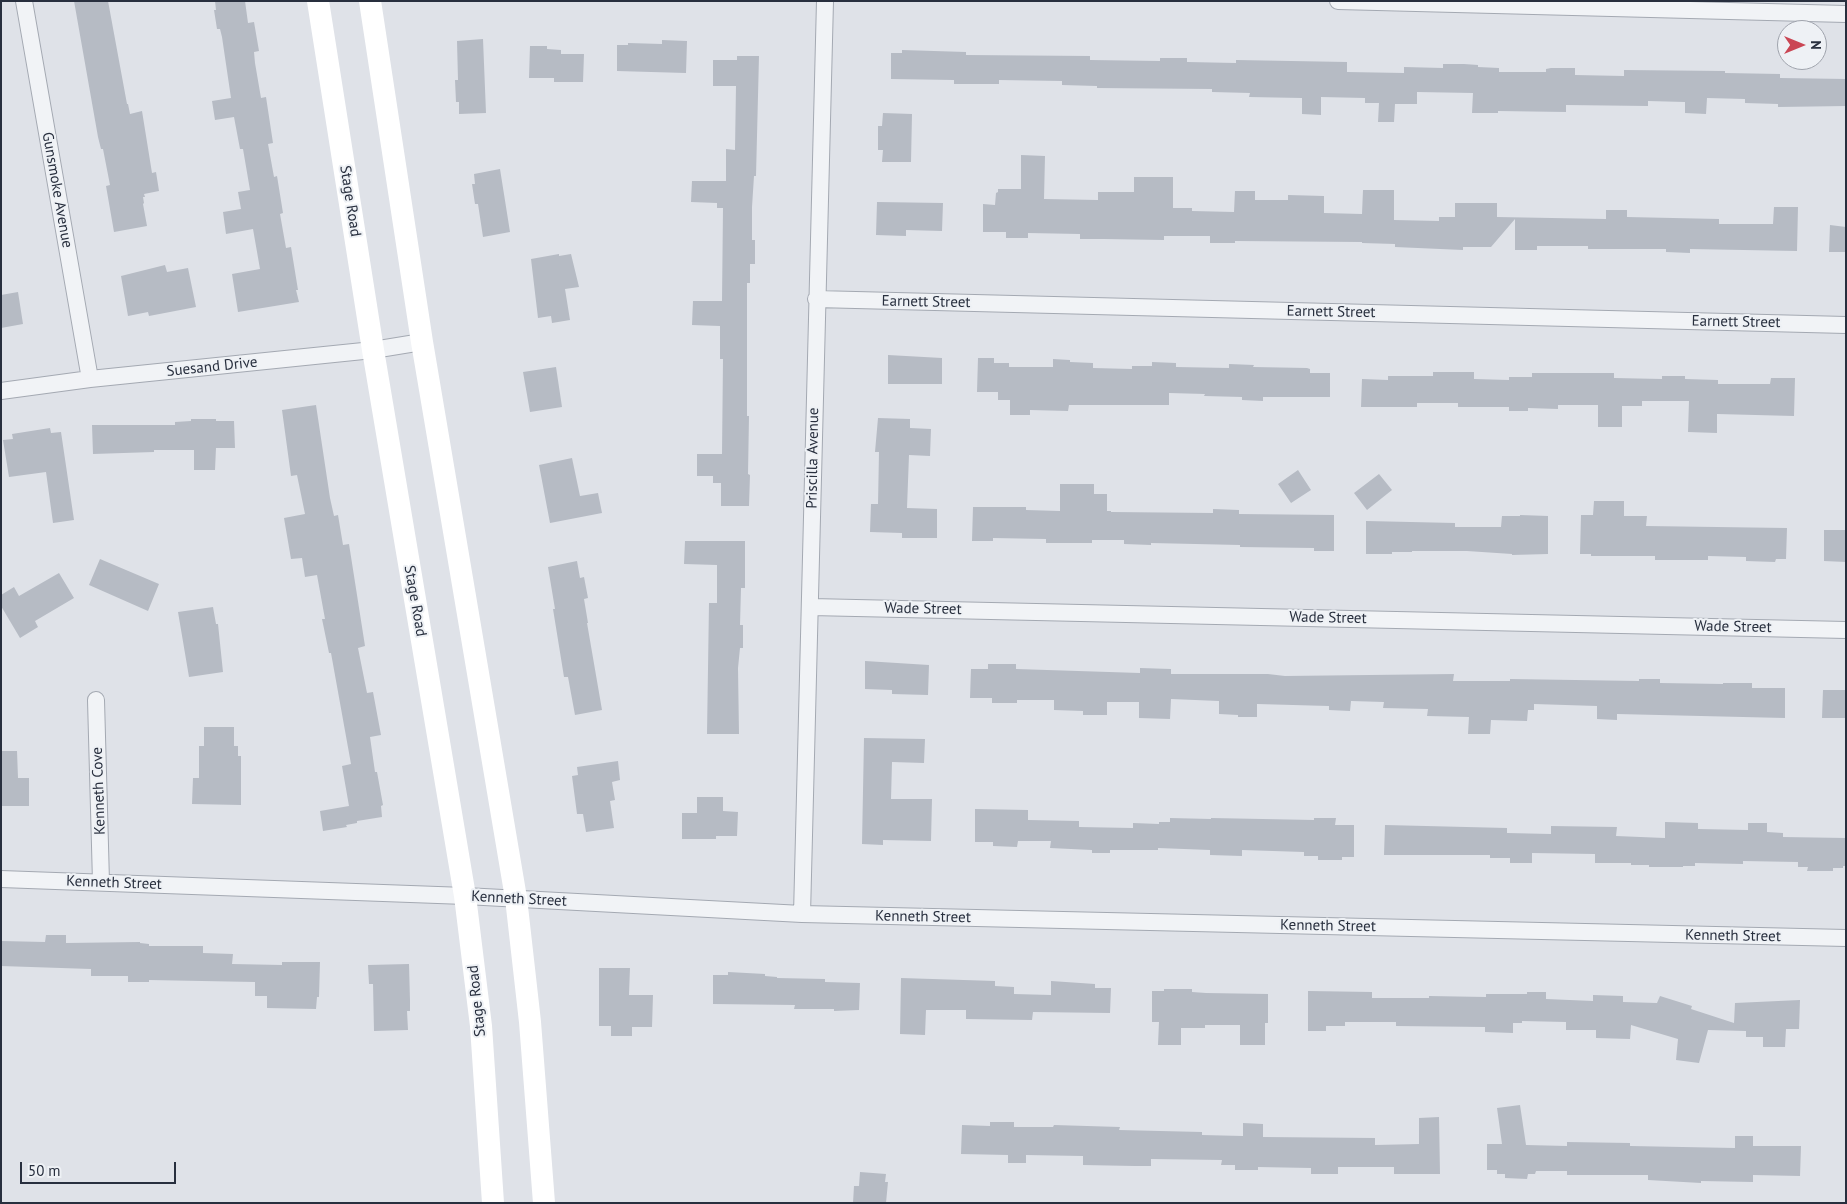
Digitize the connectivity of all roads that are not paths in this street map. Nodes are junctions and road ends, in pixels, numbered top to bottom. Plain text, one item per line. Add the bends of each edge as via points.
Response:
1 (24, 1) edge
2 (318, 1) edge
3 (370, 1) edge
4 (825, 1) edge
5 (1338, 1) edge
6 (1846, 14) edge
7 (816, 299) junction
8 (1846, 325) edge
9 (422, 342) junction
10 (374, 350) junction
11 (90, 379) junction
12 (1, 391) edge
13 (811, 607) junction
14 (1846, 630) edge
15 (96, 700) dead end
16 (1, 879) edge
17 (101, 882) junction
18 (465, 896) junction
19 (516, 898) junction
20 (802, 914) junction
21 (1846, 938) edge
22 (493, 1203) edge
23 (544, 1203) edge

1 - 11 street, Gunsmoke Avenue
2 - 10 main road, Stage Road
3 - 9 main road
4 - 7 street, Priscilla Avenue
5 - 6 street
7 - 8 street, Earnett Street
7 - 13 street, Priscilla Avenue
9 - 10 street, Suesand Drive
9 - 19 main road
10 - 11 street, Suesand Drive
10 - 18 main road, Stage Road
11 - 12 street, Suesand Drive
13 - 14 street, Wade Street
13 - 20 street, Priscilla Avenue
15 - 17 street, Kenneth Cove
16 - 17 street, Kenneth Street
17 - 18 street, Kenneth Street
18 - 19 street, Kenneth Street
18 - 22 main road, Stage Road via 481,1026
19 - 20 street, Kenneth Street
19 - 23 main road via 530,1022
20 - 21 street, Kenneth Street

